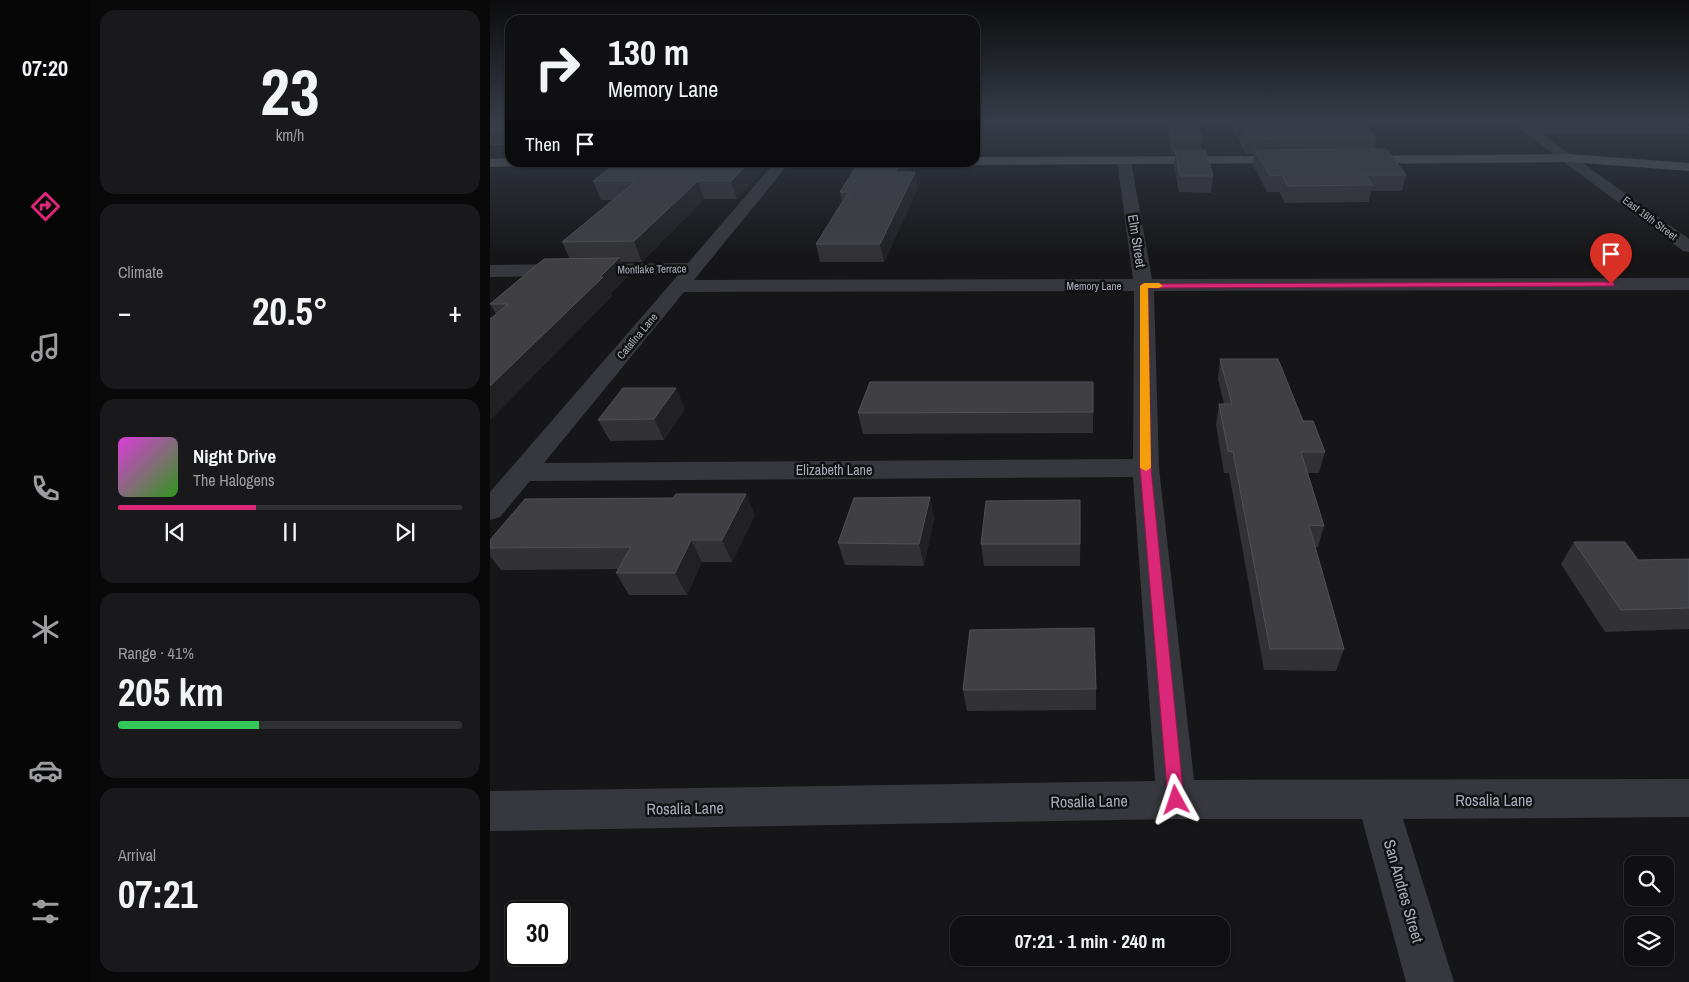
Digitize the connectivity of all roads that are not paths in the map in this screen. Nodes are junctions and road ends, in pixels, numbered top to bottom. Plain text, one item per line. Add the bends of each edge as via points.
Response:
1 (1125, 166) edge
2 (1580, 166) edge
3 (1673, 166) edge
4 (779, 167) edge
5 (1689, 167) edge
6 (1689, 247) edge
7 (694, 268) junction
8 (490, 271) edge
9 (1689, 284) edge
10 (679, 286) junction
11 (1144, 286) junction
12 (1146, 468) junction
13 (522, 472) junction
14 (490, 510) edge
15 (1689, 798) edge
16 (1176, 800) junction
17 (1377, 801) junction
18 (490, 810) edge
19 (1430, 982) edge

1 - 11 street, Elm Street
2 - 6 street, East 16th Street
3 - 5 main road
4 - 7 street, Catalina Lane
7 - 8 street, Montlake Terrace
7 - 10 street, Catalina Lane
9 - 11 street, Memory Lane
10 - 11 street, Memory Lane
10 - 13 street, Catalina Lane
11 - 12 street, Elm Street
12 - 13 street, Elizabeth Lane
12 - 16 street, Elm Street
13 - 14 street, Catalina Lane
15 - 17 street, Rosalia Lane
16 - 17 street, Rosalia Lane
16 - 18 street, Rosalia Lane
17 - 19 street, San Andres Street

